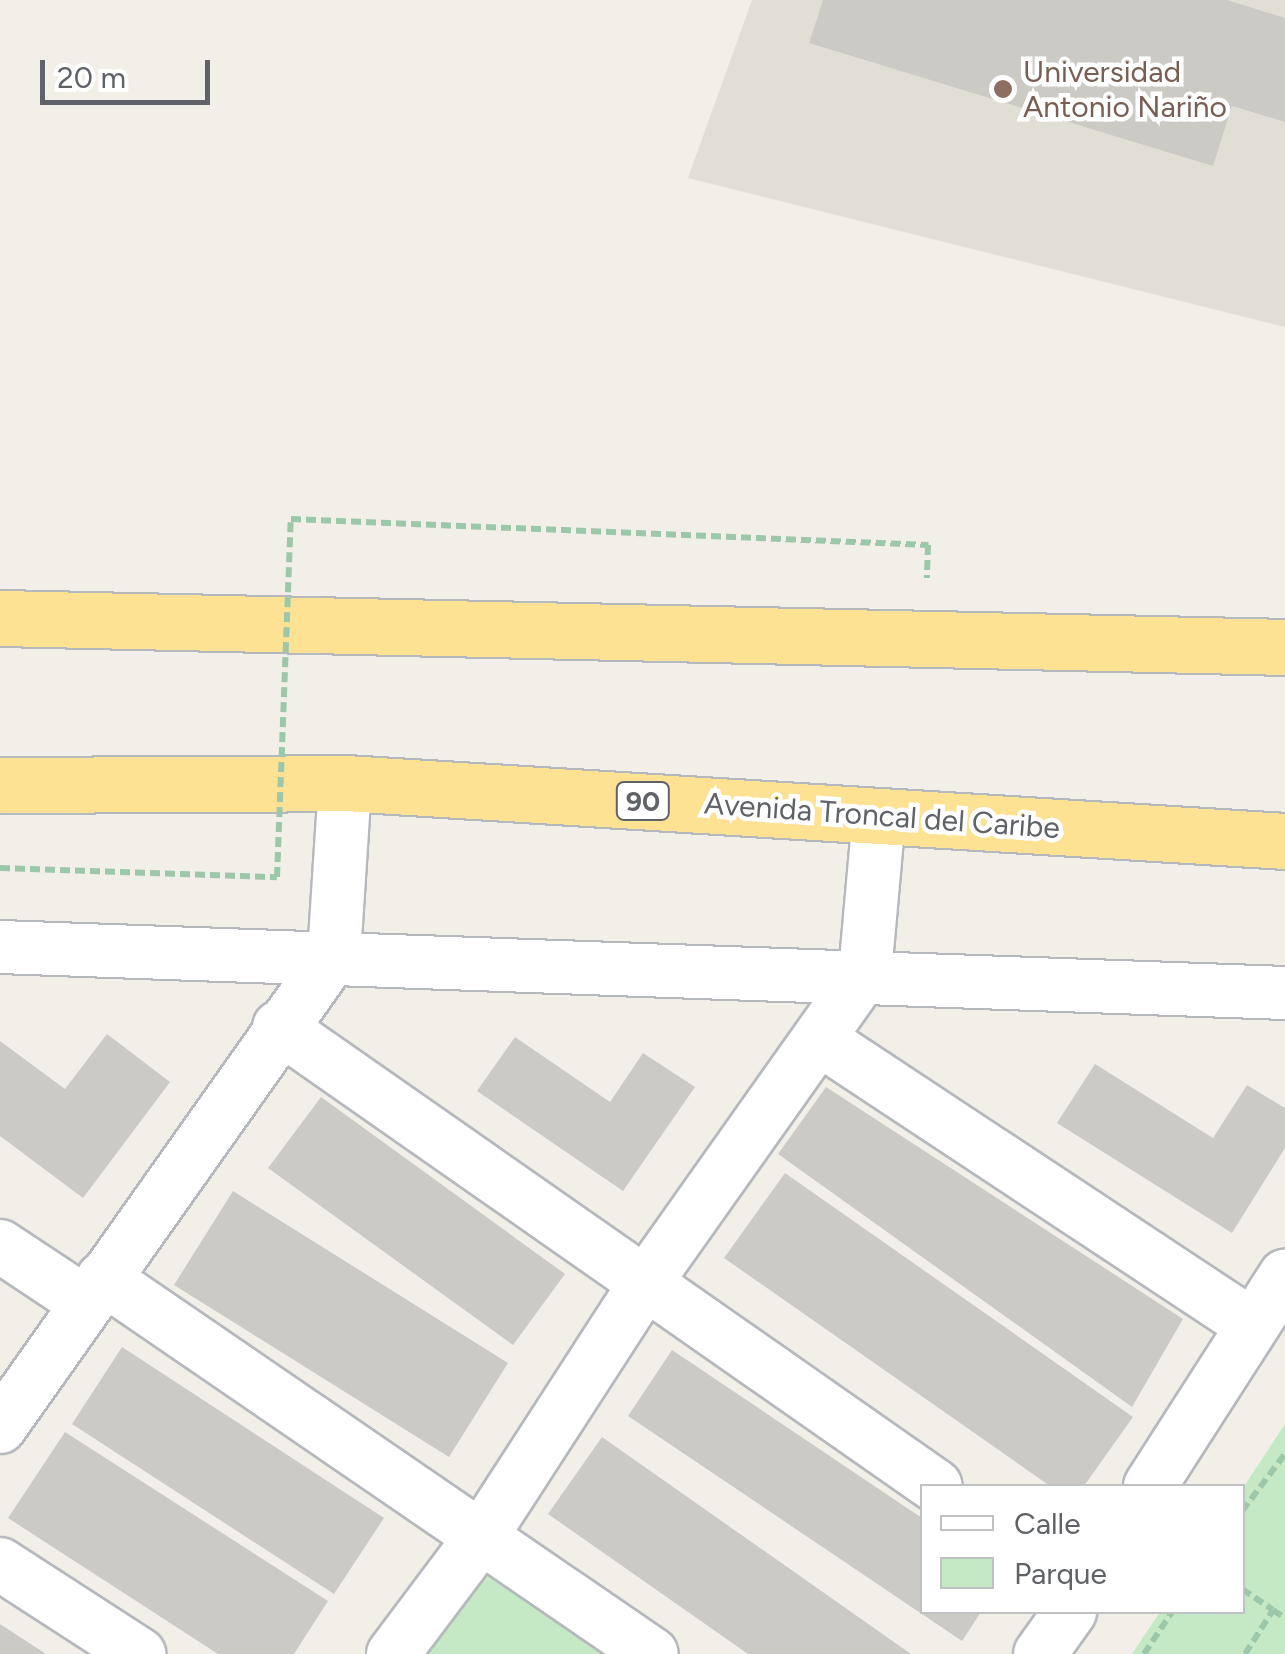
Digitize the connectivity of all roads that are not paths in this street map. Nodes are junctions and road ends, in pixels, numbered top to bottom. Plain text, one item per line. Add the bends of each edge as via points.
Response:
1 (0, 618) edge
2 (1285, 648) edge
3 (345, 783) junction
4 (0, 784) edge
5 (880, 816) junction
6 (1285, 841) edge
7 (0, 948) edge
8 (334, 955) junction
9 (865, 973) junction
10 (1285, 992) edge
11 (279, 1027) junction
12 (819, 1039) junction
13 (0, 1246) edge
14 (1285, 1276) edge
15 (646, 1282) junction
16 (95, 1291) junction
17 (1252, 1325) junction
18 (0, 1427) edge
19 (933, 1484) edge
20 (1151, 1484) edge
21 (483, 1534) junction
22 (0, 1564) edge
23 (1069, 1614) edge
24 (139, 1654) edge
25 (393, 1654) edge
26 (652, 1654) edge
27 (1040, 1654) edge

1 - 2 highway
3 - 4 highway, Avenida Troncal del Caribe / 90
3 - 5 highway, Avenida Troncal del Caribe / 90
3 - 8 street
5 - 6 highway, Avenida Troncal del Caribe / 90
5 - 9 street
7 - 8 street
8 - 9 street
8 - 11 street
9 - 10 street
9 - 12 street
11 - 15 street
11 - 16 street
12 - 15 street
12 - 17 street
13 - 16 street
14 - 17 street
15 - 19 street
15 - 21 street
16 - 18 street
16 - 21 street
17 - 20 street
21 - 25 street
21 - 26 street
22 - 24 street
23 - 27 street

